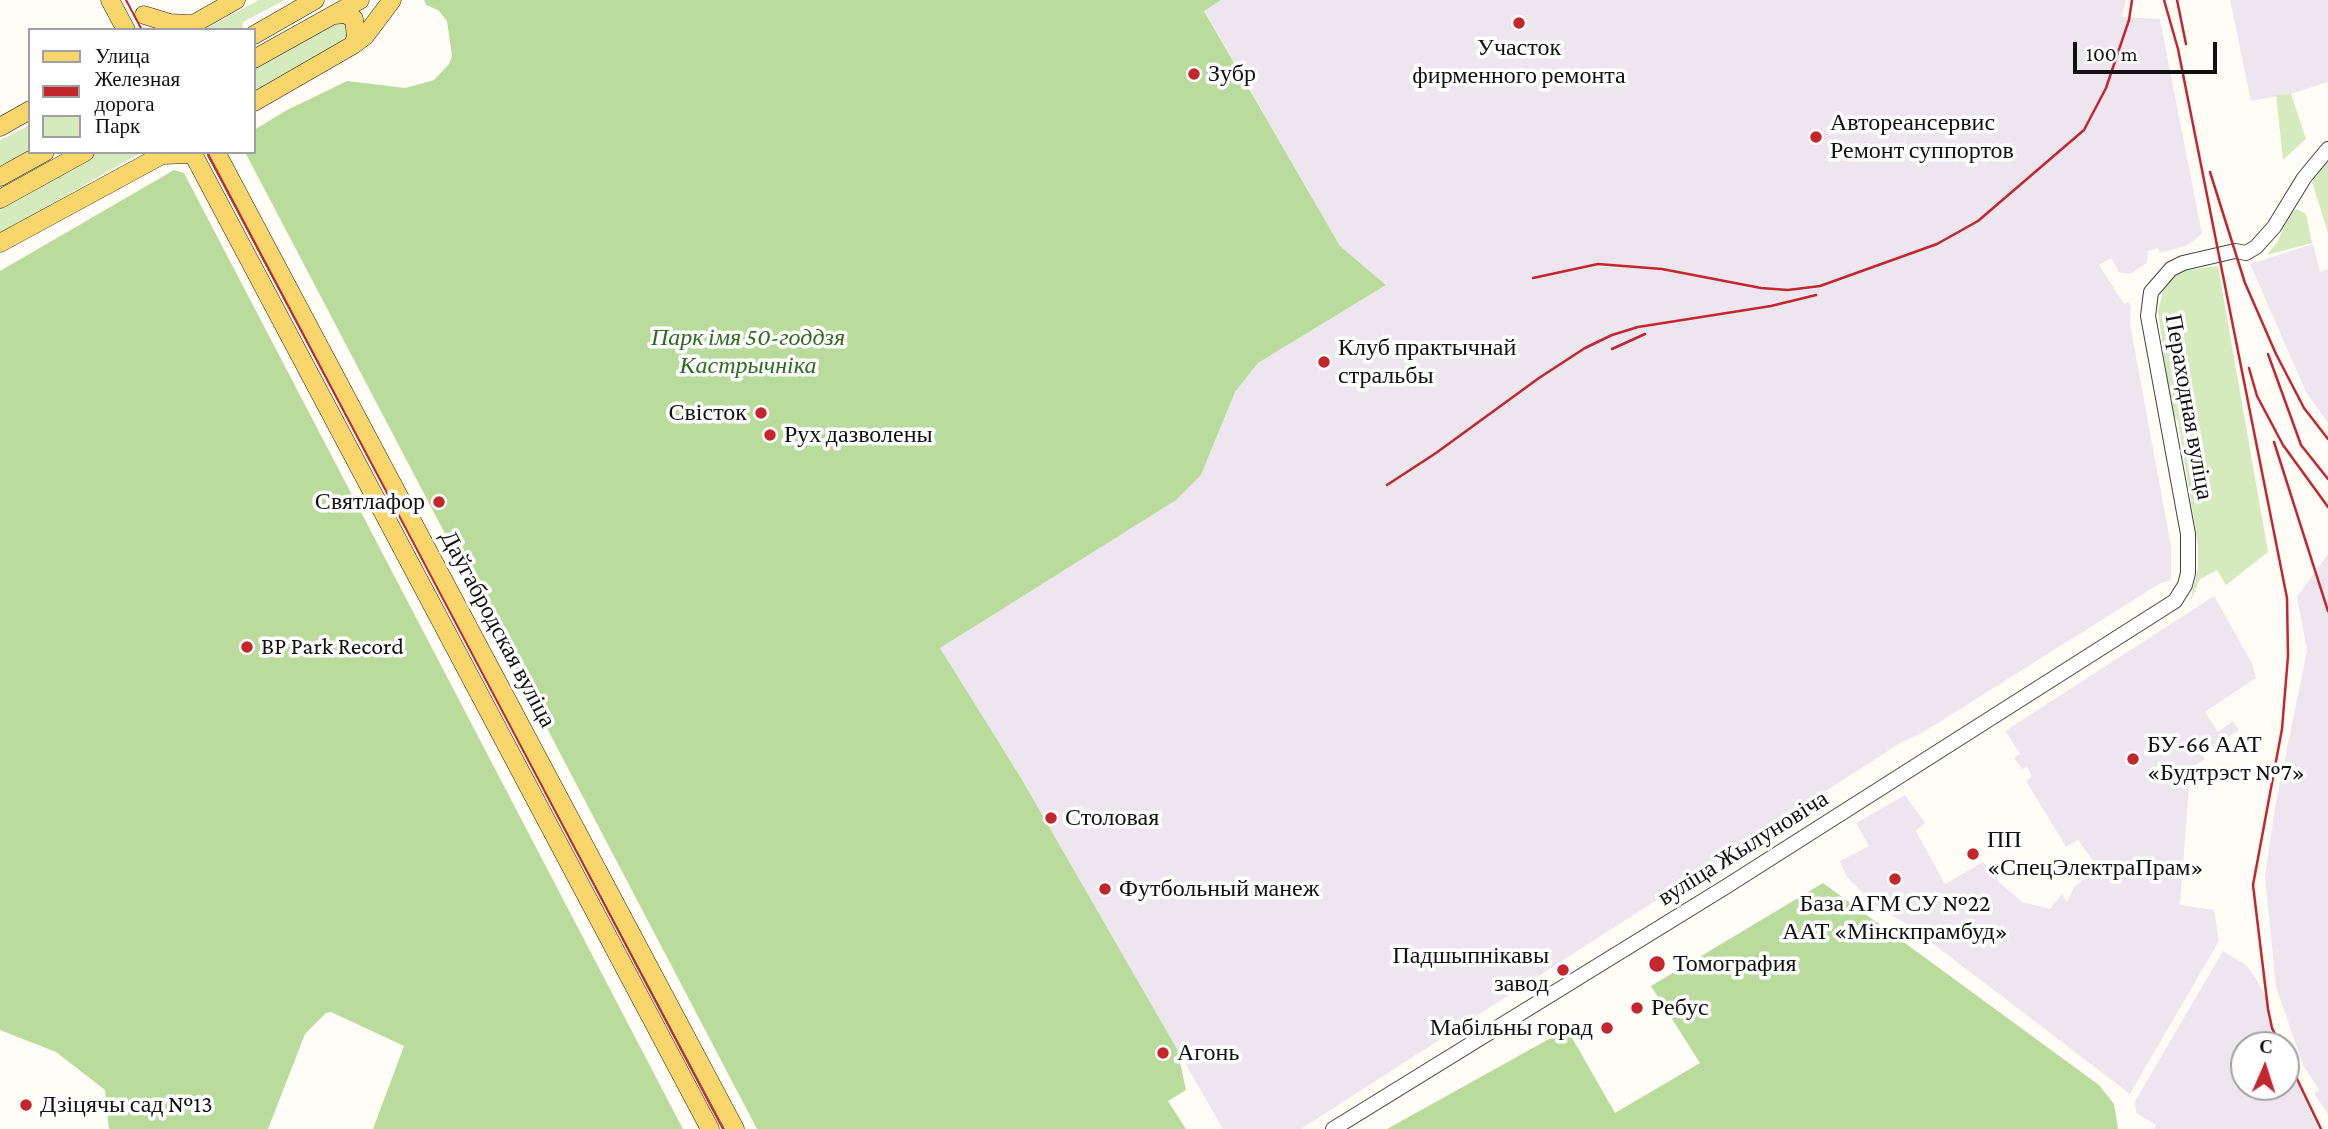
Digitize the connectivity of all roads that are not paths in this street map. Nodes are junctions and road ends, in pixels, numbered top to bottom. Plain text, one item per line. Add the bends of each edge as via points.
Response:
1 (110, 0) edge
2 (236, 0) edge
3 (315, 0) edge
4 (360, 0) edge
5 (392, 0) edge
6 (144, 15) edge
7 (334, 15) junction
8 (186, 27) edge
9 (125, 28) edge
10 (256, 34) edge
11 (353, 45) junction
12 (256, 58) edge
13 (256, 101) edge
14 (28, 111) edge
15 (0, 127) edge
16 (2328, 149) edge
17 (41, 154) edge
18 (81, 154) edge
19 (161, 154) edge
20 (193, 154) edge
21 (217, 154) edge
22 (0, 177) edge
23 (0, 199) edge
24 (0, 243) edge
25 (2175, 601) joint
26 (710, 1129) edge
27 (735, 1129) edge
28 (1333, 1129) edge

1 - 9 main road
2 - 8 main road
3 - 10 main road
4 - 7 main road
5 - 11 main road
6 - 8 main road
7 - 11 main road via 354,19
7 - 12 main road
11 - 13 main road
14 - 15 main road
16 - 25 street, Пераходная вуліца via 2256,247 2246,253 2235,251 2183,263 2171,269 2151,292 2148,316 2188,534 2188,573
17 - 22 main road
18 - 23 main road
19 - 24 main road
20 - 26 main road, Даўгабродская вуліца
21 - 27 main road, Даўгабродская вуліца
25 - 28 street, вуліца Жылуновіча

